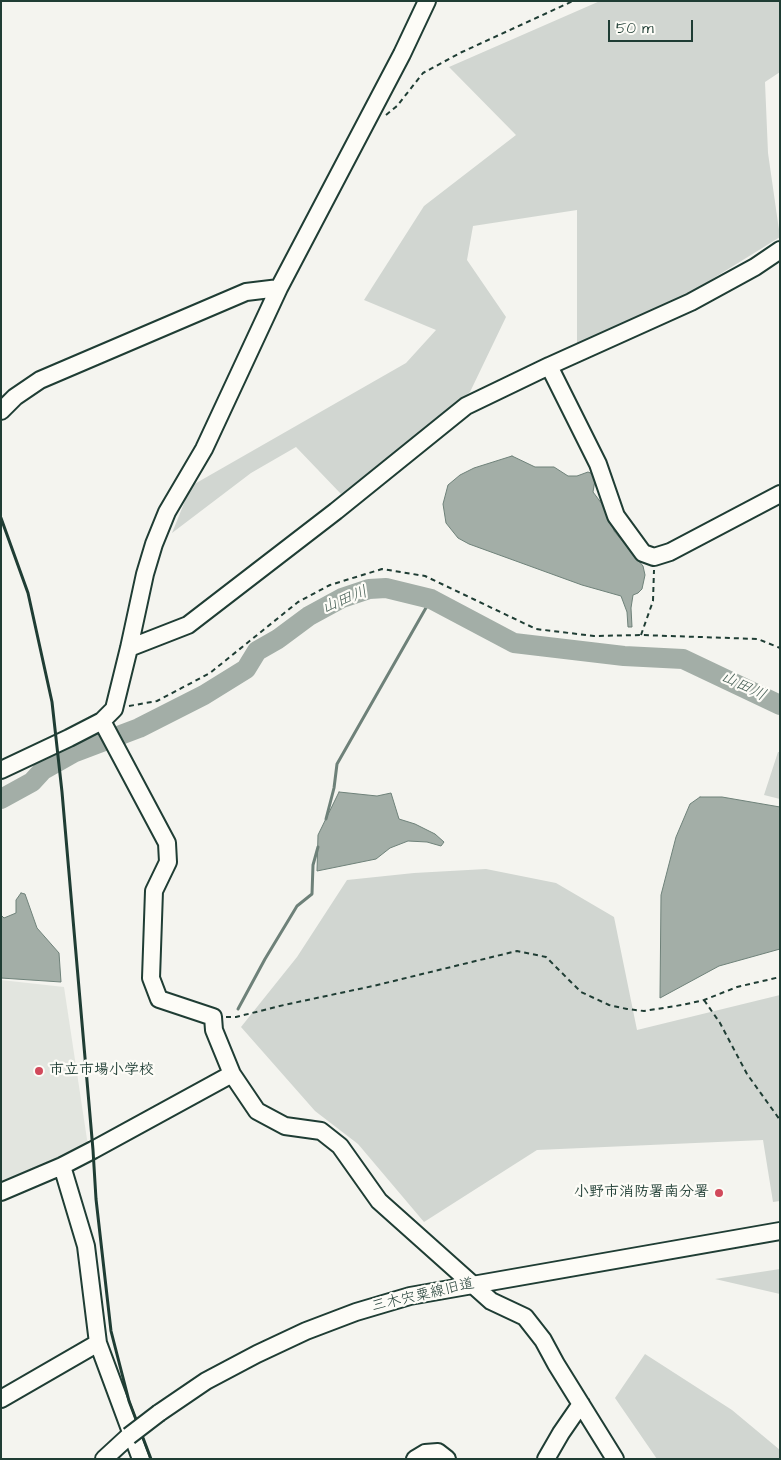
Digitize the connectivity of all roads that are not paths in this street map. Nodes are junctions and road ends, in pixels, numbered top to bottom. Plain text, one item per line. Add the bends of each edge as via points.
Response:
1 (427, 1) edge
2 (780, 250) edge
3 (279, 288) junction
4 (548, 366) junction
5 (1, 411) edge
6 (780, 494) edge
7 (130, 648) junction
8 (102, 721) junction
9 (1, 770) edge
10 (232, 1074) junction
11 (62, 1166) junction
12 (1, 1192) edge
13 (780, 1231) edge
14 (471, 1284) junction
15 (98, 1343) junction
16 (1, 1399) edge
17 (580, 1404) junction
18 (104, 1459) edge
19 (141, 1459) edge
20 (415, 1459) edge
21 (447, 1459) edge
22 (546, 1459) edge
23 (615, 1459) edge

1 - 3 street
2 - 4 street via 691,302
3 - 5 street via 246,292 40,380 15,396
3 - 7 street via 204,448 167,512 145,574
4 - 6 street via 598,464 616,516 642,553 654,557 670,552
4 - 7 street via 466,406 188,625
7 - 8 street via 114,709
8 - 9 street
8 - 10 street via 167,843 168,862 154,891 151,978 155,992 159,999 213,1017 214,1030
10 - 11 street
10 - 14 street via 257,1110 285,1126 322,1131 340,1146 379,1201
11 - 12 street
11 - 15 street via 86,1246
13 - 14 street, 三木宍粟線旧道
14 - 17 street via 491,1301 525,1317 543,1340
14 - 18 street, 三木宍粟線旧道, bridge via 410,1296 356,1312 256,1354 159,1413
15 - 16 street
15 - 19 street
17 - 22 street
17 - 23 street
20 - 21 street via 425,1453 438,1452

